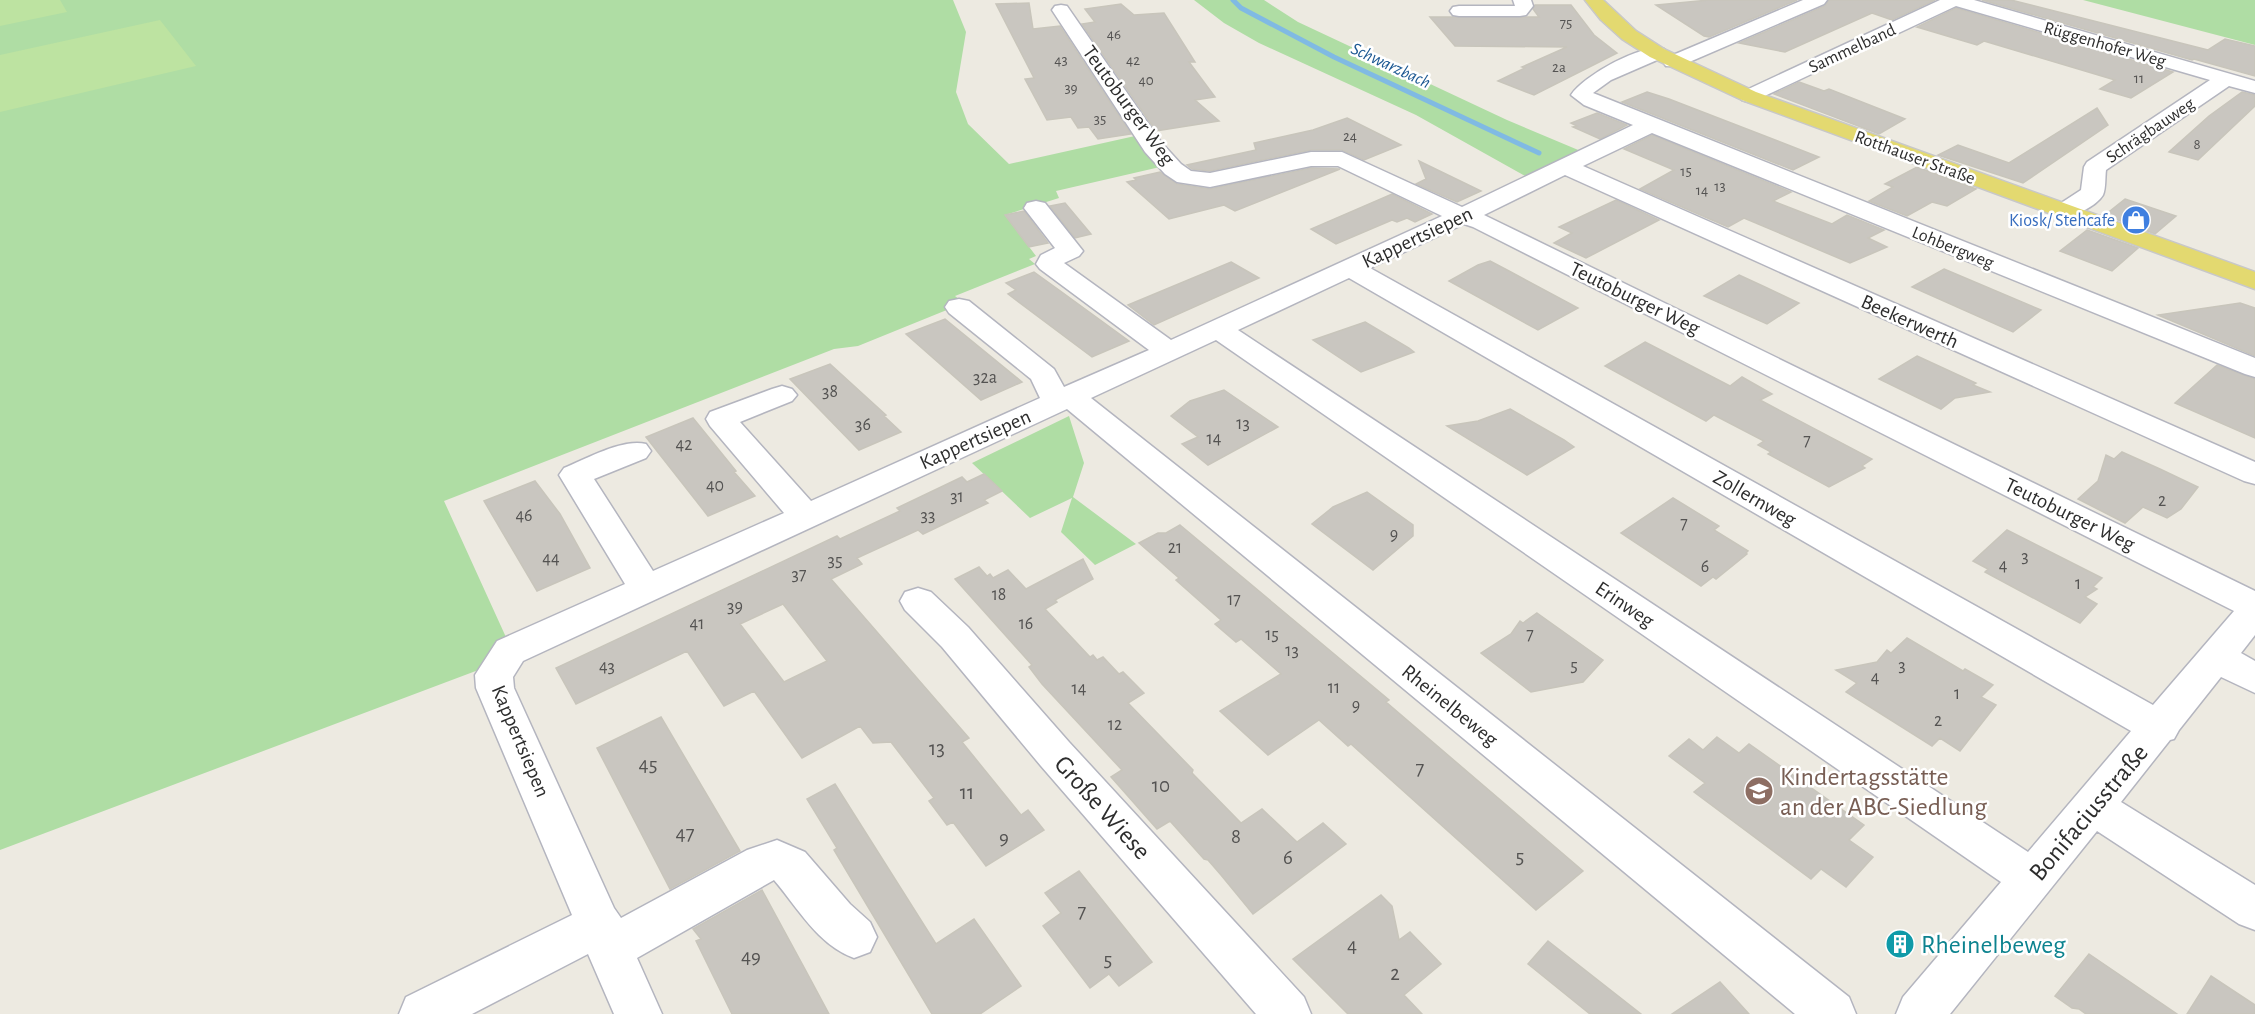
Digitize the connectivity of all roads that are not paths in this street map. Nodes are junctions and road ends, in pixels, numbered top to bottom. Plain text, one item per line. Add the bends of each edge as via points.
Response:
1 (1522, 0) edge
2 (1594, 0) edge
3 (1818, 0) edge
4 (1955, 0) edge
5 (1061, 10) dead end
6 (1459, 11) dead end
7 (2036, 24) junction
8 (2134, 52) junction
9 (1665, 58) junction
10 (2224, 80) junction
11 (2255, 87) edge
12 (1749, 96) junction
13 (1651, 125) junction
14 (1566, 167) junction
15 (1036, 208) dead end
16 (2064, 212) junction
17 (1464, 216) junction
18 (1351, 268) junction
19 (2255, 281) edge
20 (960, 307) dead end
21 (1218, 329) junction
22 (1167, 351) junction
23 (2255, 368) edge
24 (783, 394) dead end
25 (1063, 399) junction
26 (635, 451) dead end
27 (2255, 474) edge
28 (805, 516) junction
29 (646, 588) junction
30 (918, 601) dead end
31 (2255, 608) edge
32 (2217, 658) junction
33 (2255, 678) edge
34 (2160, 728) junction
35 (2093, 806) junction
36 (2032, 879) junction
37 (2255, 909) edge
38 (606, 936) junction
39 (854, 937) dead end
40 (423, 1014) edge
41 (638, 1014) edge
42 (1287, 1014) edge
43 (1832, 1014) edge
44 (1920, 1014) edge

1 - 6 street via 1524,6 1520,11
2 - 9 main road, Rotthauser Straße via 1629,35
3 - 9 street
4 - 7 street, Rüggenhofer Weg
4 - 12 street, Sammelband
5 - 17 street, Teutoburger Weg via 1154,147 1185,177 1210,180 1311,159 1342,159
7 - 8 street, Rüggenhofer Weg
7 - 8 street via 2012,36 2110,64
8 - 10 street, Rüggenhofer Weg
9 - 12 main road, Rotthauser Straße
9 - 13 street via 1595,81 1581,95
10 - 11 street, Rüggenhofer Weg
10 - 16 street, Schrägbauweg via 2096,167 2091,193
12 - 16 main road, Rotthauser Straße
13 - 14 street, Kappertsiepen
13 - 23 street, Lohbergweg
14 - 17 street, Kappertsiepen
14 - 27 street, Beekerwerth
15 - 22 street via 1070,251 1049,264
16 - 19 main road, Rotthauser Straße
17 - 18 street, Kappertsiepen
17 - 31 street, Teutoburger Weg
18 - 21 street, Kappertsiepen
18 - 34 street, Zollernweg
20 - 25 street via 1044,375
21 - 22 street, Kappertsiepen
21 - 36 street, Erinweg
22 - 25 street, Kappertsiepen
24 - 28 street via 721,419
25 - 28 street, Kappertsiepen
25 - 43 street, Rheinelbeweg
26 - 29 street via 575,475
28 - 29 street, Kappertsiepen
29 - 38 street, Kappertsiepen via 510,651 494,675 495,688
30 - 42 street, Große Wiese
31 - 32 street, Bonifaciusstraße
32 - 33 street
32 - 34 street, Bonifaciusstraße
34 - 35 street, Bonifaciusstraße
35 - 36 street, Bonifaciusstraße
35 - 37 street
36 - 44 street, Bonifaciusstraße
38 - 39 street via 777,859 790,866 834,920
38 - 40 street
38 - 41 street, Kappertsiepen

